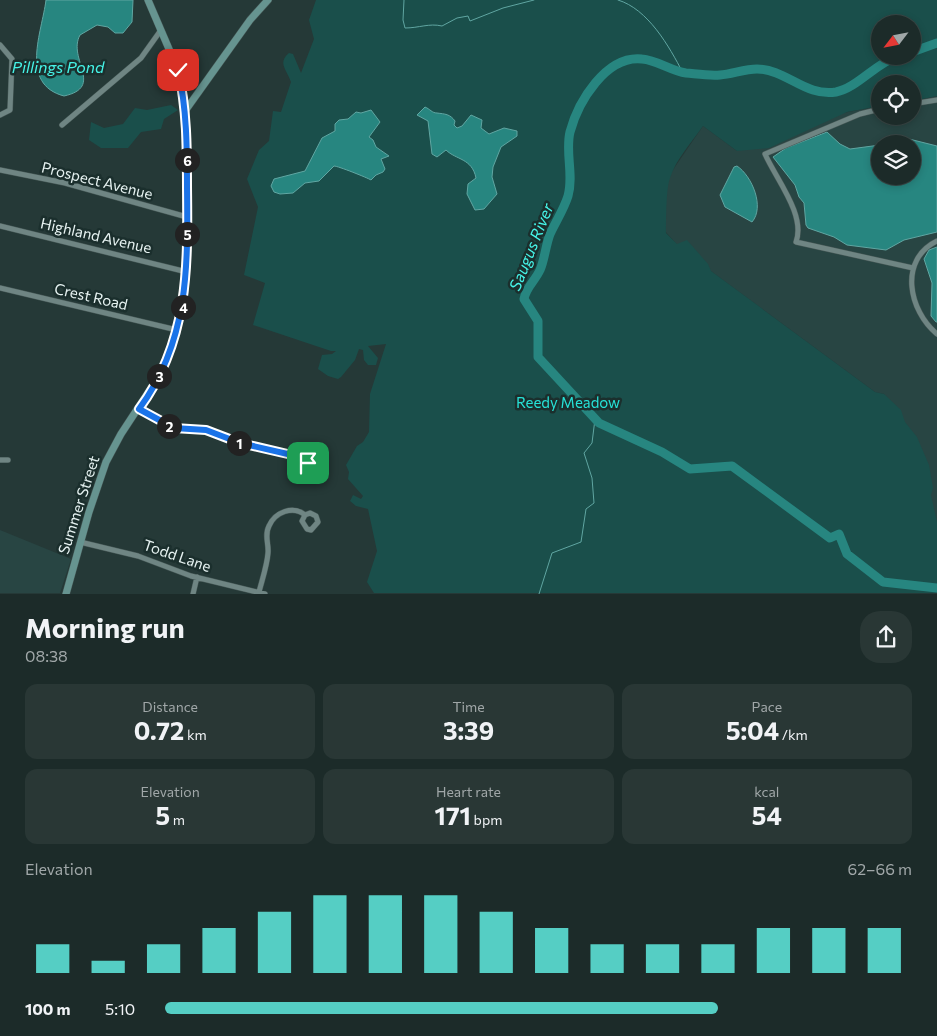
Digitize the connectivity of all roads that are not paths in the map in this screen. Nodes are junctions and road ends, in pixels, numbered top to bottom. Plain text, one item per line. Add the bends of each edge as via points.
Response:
1 (148, 0) edge
2 (268, 0) edge
3 (162, 29) junction
4 (0, 45) edge
5 (937, 100) edge
6 (921, 103) edge
7 (185, 110) junction
8 (871, 111) edge
9 (2, 114) edge
10 (62, 125) dead end
11 (0, 170) edge
12 (187, 216) junction
13 (0, 226) edge
14 (937, 242) edge
15 (913, 268) junction
16 (187, 272) junction
17 (0, 288) edge
18 (177, 330) junction
19 (937, 334) edge
20 (139, 409) junction
21 (292, 455) dead end
22 (0, 460) edge
23 (8, 460) dead end
24 (305, 515) dead end
25 (80, 542) junction
26 (197, 577) junction
27 (262, 593) edge
28 (66, 594) edge
29 (193, 594) edge

1 - 3 main road, Summer Street
2 - 7 main road
3 - 7 main road, Summer Street via 178,70
3 - 10 street via 141,58
4 - 9 street via 9,53 12,64 10,110
5 - 6 street
7 - 12 main road, Summer Street
8 - 15 street via 765,154 793,207 798,235 796,242
11 - 12 street, Prospect Avenue via 65,183
12 - 16 main road, Summer Street
13 - 16 street, Highland Avenue
14 - 15 street via 922,252
15 - 19 street via 912,288 917,309
16 - 18 main road, Summer Street
17 - 18 street, Crest Road
18 - 20 main road, Summer Street via 161,373
20 - 21 street via 174,428 206,430 247,445
20 - 25 main road, Summer Street via 120,434 106,462
22 - 23 street
24 - 27 street via 294,510 284,512 268,527 268,555
25 - 26 street, Todd Lane via 138,556
25 - 28 main road, Summer Street
26 - 27 street, Todd Lane
26 - 29 street

